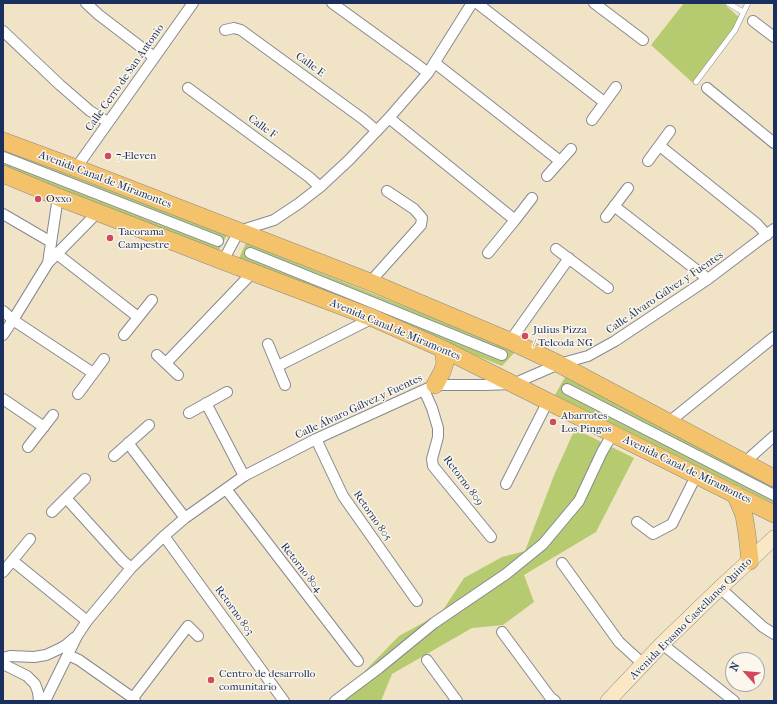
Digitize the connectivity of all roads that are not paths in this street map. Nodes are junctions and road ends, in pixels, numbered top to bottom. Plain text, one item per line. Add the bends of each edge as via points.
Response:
1 (86, 3) edge
2 (193, 3) edge
3 (332, 3) edge
4 (594, 3) edge
5 (728, 3) edge
6 (748, 3) edge
7 (471, 4) edge
8 (743, 12) junction
9 (753, 22) dead end
10 (225, 30) dead end
11 (3, 31) edge
12 (774, 37) edge
13 (643, 40) dead end
14 (154, 57) junction
15 (435, 63) junction
16 (428, 73) junction
17 (696, 82) dead end
18 (616, 87) dead end
19 (188, 88) dead end
20 (707, 88) dead end
21 (604, 102) junction
22 (389, 118) junction
23 (592, 120) dead end
24 (108, 122) junction
25 (377, 131) junction
26 (670, 131) dead end
27 (3, 141) edge
28 (774, 142) edge
29 (660, 146) junction
30 (571, 149) dead end
31 (3, 157) edge
32 (560, 161) junction
33 (648, 161) dead end
34 (76, 168) junction
35 (3, 174) edge
36 (547, 176) dead end
37 (320, 187) junction
38 (628, 188) dead end
39 (387, 191) dead end
40 (58, 197) junction
41 (532, 198) dead end
42 (614, 206) junction
43 (98, 212) junction
44 (3, 214) edge
45 (606, 217) dead end
46 (515, 220) junction
47 (239, 231) junction
48 (771, 232) edge
49 (218, 241) dead end
50 (51, 242) junction
51 (556, 249) dead end
52 (250, 253) dead end
53 (488, 253) dead end
54 (57, 254) junction
55 (569, 258) junction
56 (223, 261) junction
57 (48, 263) junction
58 (253, 272) junction
59 (708, 279) junction
60 (370, 282) junction
61 (608, 288) dead end
62 (152, 300) dead end
63 (3, 311) edge
64 (138, 317) junction
65 (373, 318) junction
66 (13, 320) junction
67 (3, 335) edge
68 (124, 335) dead end
69 (774, 338) edge
70 (268, 344) dead end
71 (506, 348) junction
72 (443, 349) junction
73 (157, 354) dead end
74 (104, 359) dead end
75 (166, 363) junction
76 (559, 364) junction
77 (278, 366) junction
78 (93, 373) junction
79 (178, 375) dead end
80 (285, 384) dead end
81 (513, 384) junction
82 (430, 388) junction
83 (567, 389) dead end
84 (226, 392) dead end
85 (78, 394) dead end
86 (3, 399) edge
87 (548, 401) junction
88 (206, 403) junction
89 (189, 412) dead end
90 (53, 415) dead end
91 (669, 422) junction
92 (150, 425) dead end
93 (44, 427) junction
94 (613, 434) junction
95 (774, 436) edge
96 (316, 439) junction
97 (128, 443) junction
98 (28, 447) dead end
99 (114, 456) dead end
100 (745, 462) junction
101 (244, 476) junction
102 (696, 476) junction
103 (774, 478) edge
104 (86, 479) dead end
105 (506, 484) dead end
106 (226, 489) junction
107 (735, 494) junction
108 (774, 495) edge
109 (66, 498) junction
110 (52, 512) dead end
111 (774, 514) edge
112 (185, 518) junction
113 (637, 522) dead end
114 (164, 536) junction
115 (491, 537) dead end
116 (774, 538) edge
117 (30, 539) dead end
118 (13, 561) junction
119 (750, 561) junction
120 (562, 563) dead end
121 (131, 568) junction
122 (3, 572) edge
123 (720, 588) junction
124 (417, 601) dead end
125 (87, 621) junction
126 (502, 632) dead end
127 (774, 634) edge
128 (77, 636) junction
129 (198, 636) dead end
130 (662, 644) junction
131 (68, 655) junction
132 (3, 658) edge
133 (427, 660) dead end
134 (358, 661) dead end
135 (3, 664) edge
136 (644, 664) junction
137 (134, 699) edge
138 (39, 701) edge
139 (45, 701) edge
140 (284, 701) edge
141 (335, 701) edge
142 (458, 701) edge
143 (555, 701) edge
144 (609, 701) edge
145 (734, 701) edge

1 - 14 street
2 - 14 street, Calle Cerro de San Antonio
3 - 16 street
4 - 13 street
5 - 8 lane
6 - 8 lane
7 - 15 street
7 - 21 street
8 - 17 lane via 735,30
9 - 12 street
10 - 25 street, Calle E via 241,30
11 - 24 street via 60,85 90,111
14 - 24 street, Calle Cerro de San Antonio
15 - 16 street
15 - 32 street
16 - 22 street
18 - 21 street
19 - 37 street, Calle F
20 - 28 street
21 - 23 street
22 - 25 street
22 - 46 street
24 - 34 street, Calle Cerro de San Antonio
25 - 37 street
26 - 29 street
27 - 34 main road, Avenida Canal de Miramontes
29 - 33 street
29 - 48 street via 757,224
30 - 32 street
31 - 49 street
32 - 36 street
34 - 47 main road, Avenida Canal de Miramontes
35 - 40 main road, Avenida Canal de Miramontes
37 - 47 street via 274,220
38 - 42 street
39 - 60 street via 414,209 422,218 421,225
40 - 43 main road, Avenida Canal de Miramontes
40 - 50 street
41 - 46 street
42 - 45 street
42 - 59 street
43 - 54 street
43 - 56 main road, Avenida Canal de Miramontes
44 - 50 street
46 - 53 street
47 - 56 street
47 - 60 main road, Avenida Canal de Miramontes
48 - 59 street, Calle Álvaro Gálvez y Fuentes
50 - 57 street
51 - 55 street
52 - 71 street
54 - 57 street
54 - 64 street
55 - 61 street
55 - 71 street
56 - 58 main road, Avenida Canal de Miramontes
57 - 66 street
58 - 65 main road, Avenida Canal de Miramontes
58 - 75 street
59 - 76 street, Calle Álvaro Gálvez y Fuentes via 615,342 588,356
60 - 71 main road, Avenida Canal de Miramontes
62 - 64 street
63 - 66 street
64 - 68 street
65 - 72 main road, Avenida Canal de Miramontes
65 - 77 street
66 - 67 street
66 - 78 street
69 - 91 street
70 - 77 street
71 - 76 main road, Avenida Canal de Miramontes
72 - 81 main road, Avenida Canal de Miramontes
72 - 82 main road via 445,363 442,372
73 - 75 street
74 - 78 street
75 - 79 street
76 - 81 street, Calle Álvaro Gálvez y Fuentes
76 - 91 main road, Avenida Canal de Miramontes
77 - 80 street
78 - 85 street
81 - 82 street, Calle Álvaro Gálvez y Fuentes
81 - 87 main road, Avenida Canal de Miramontes
82 - 96 street, Calle Álvaro Gálvez y Fuentes
82 - 115 street, Retorno 809 via 438,428 433,466
83 - 108 street
84 - 88 street
86 - 93 street
87 - 94 main road, Avenida Canal de Miramontes
87 - 105 street
88 - 89 street
88 - 101 street
90 - 93 street
91 - 100 main road, Avenida Canal de Miramontes
92 - 97 street
93 - 98 street
94 - 102 main road, Avenida Canal de Miramontes
94 - 141 street via 579,501 544,544 506,574 434,623
95 - 100 street
96 - 101 street, Calle Álvaro Gálvez y Fuentes
96 - 124 street, Retorno 805 via 343,496
97 - 99 street
97 - 112 street
100 - 103 main road, Avenida Canal de Miramontes
101 - 106 street, Calle Álvaro Gálvez y Fuentes
102 - 107 main road, Avenida Canal de Miramontes
102 - 113 street via 672,524 652,534
104 - 109 street
106 - 112 street, Calle Álvaro Gálvez y Fuentes
106 - 134 street, Retorno 804
107 - 111 main road, Avenida Canal de Miramontes
107 - 119 main road via 744,515
109 - 110 street
109 - 121 street
112 - 114 street, Calle Álvaro Gálvez y Fuentes
114 - 121 street, Calle Álvaro Gálvez y Fuentes
114 - 140 street, Retorno 803
116 - 119 street, Avenida Erasmo Castellanos Quinto
117 - 118 street
118 - 122 street
118 - 125 street
119 - 123 street, Avenida Erasmo Castellanos Quinto
120 - 136 street via 619,642
121 - 125 street, Calle Álvaro Gálvez y Fuentes
123 - 127 street
123 - 130 street, Avenida Erasmo Castellanos Quinto
125 - 128 street, Calle Álvaro Gálvez y Fuentes
126 - 143 street
128 - 131 street, Calle Álvaro Gálvez y Fuentes
128 - 132 street via 53,652 34,657
129 - 137 street via 188,626
130 - 136 street, Avenida Erasmo Castellanos Quinto
130 - 145 street
131 - 137 street
131 - 139 street, Calle Álvaro Gálvez y Fuentes
133 - 142 street
135 - 138 street via 27,676 35,684
136 - 144 street, Avenida Erasmo Castellanos Quinto

